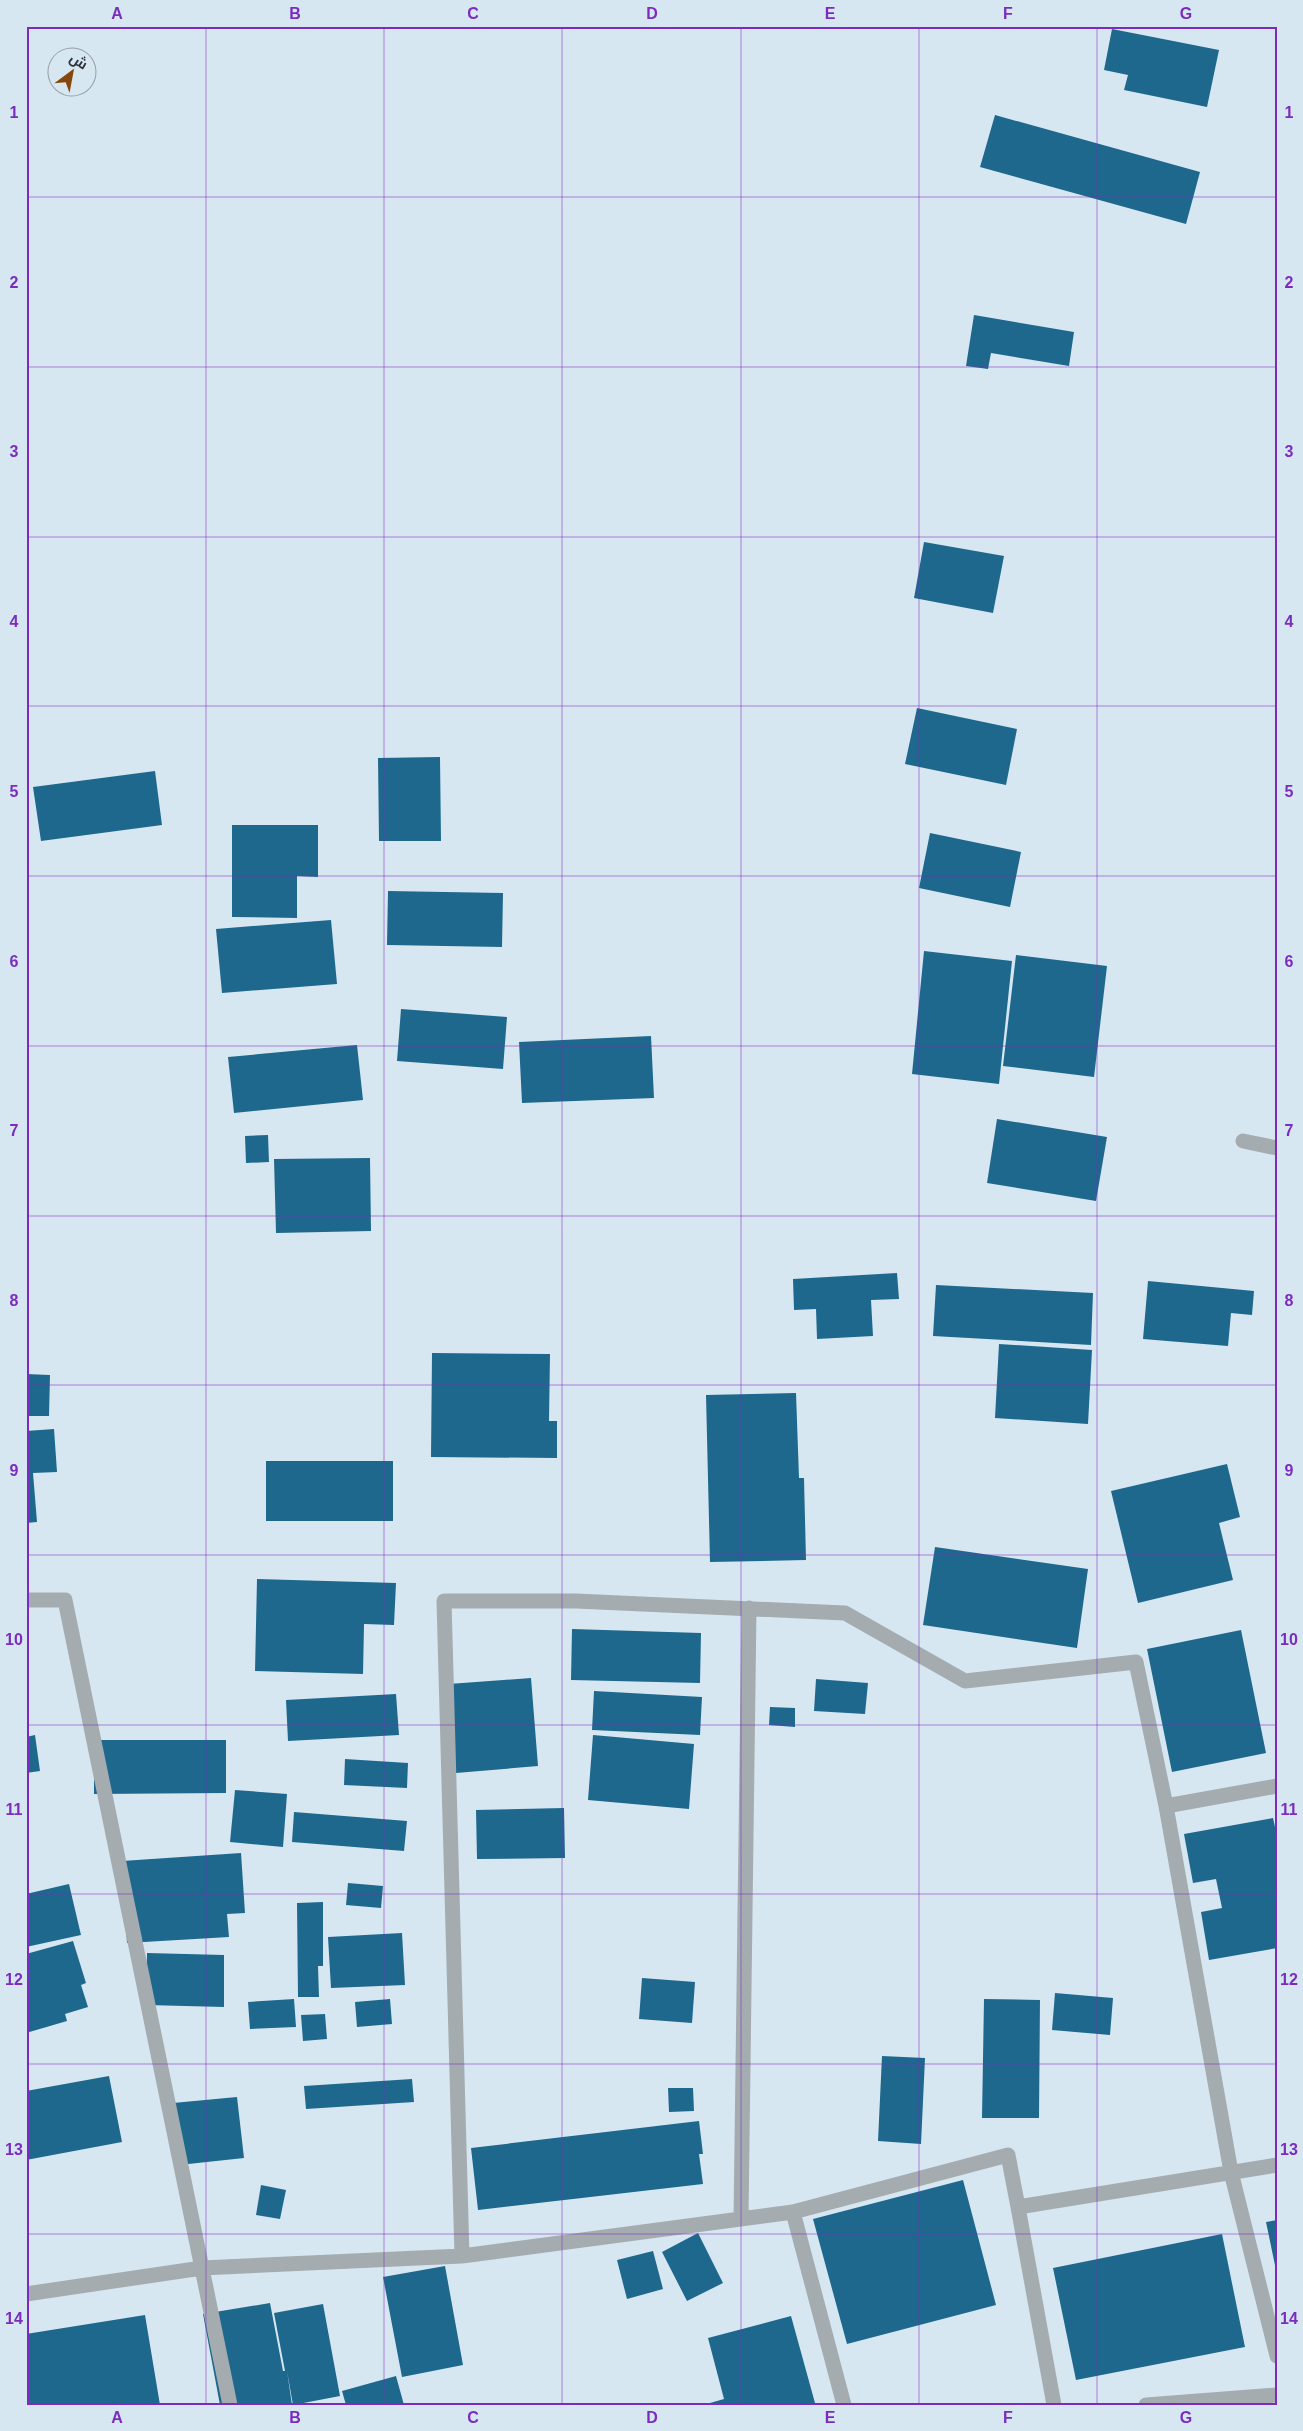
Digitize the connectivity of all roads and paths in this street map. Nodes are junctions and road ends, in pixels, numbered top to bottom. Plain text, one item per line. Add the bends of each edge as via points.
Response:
1 (1243, 1141) dead end
2 (1277, 1148) edge
3 (26, 1600) edge
4 (750, 1608) junction
5 (1277, 1786) edge
6 (1166, 1806) junction
7 (1277, 2165) edge
8 (1232, 2172) junction
9 (1018, 2207) junction
10 (793, 2212) junction
11 (741, 2219) junction
12 (462, 2256) junction
13 (202, 2268) junction
14 (26, 2294) edge
15 (1277, 2356) edge
16 (1277, 2395) edge
17 (230, 2405) edge
18 (844, 2405) edge
19 (1054, 2405) edge
20 (1146, 2405) edge

1 - 2 street
3 - 13 street via 66,1600
4 - 6 street via 845,1613 965,1681 1136,1662
4 - 11 street
4 - 12 street via 576,1601 444,1601
5 - 6 street
6 - 8 street
7 - 8 street
8 - 9 street
8 - 15 street
9 - 10 street via 1008,2155
9 - 19 street
10 - 11 street
10 - 18 street
11 - 12 street
12 - 13 street
13 - 14 street
13 - 17 street
16 - 20 street

